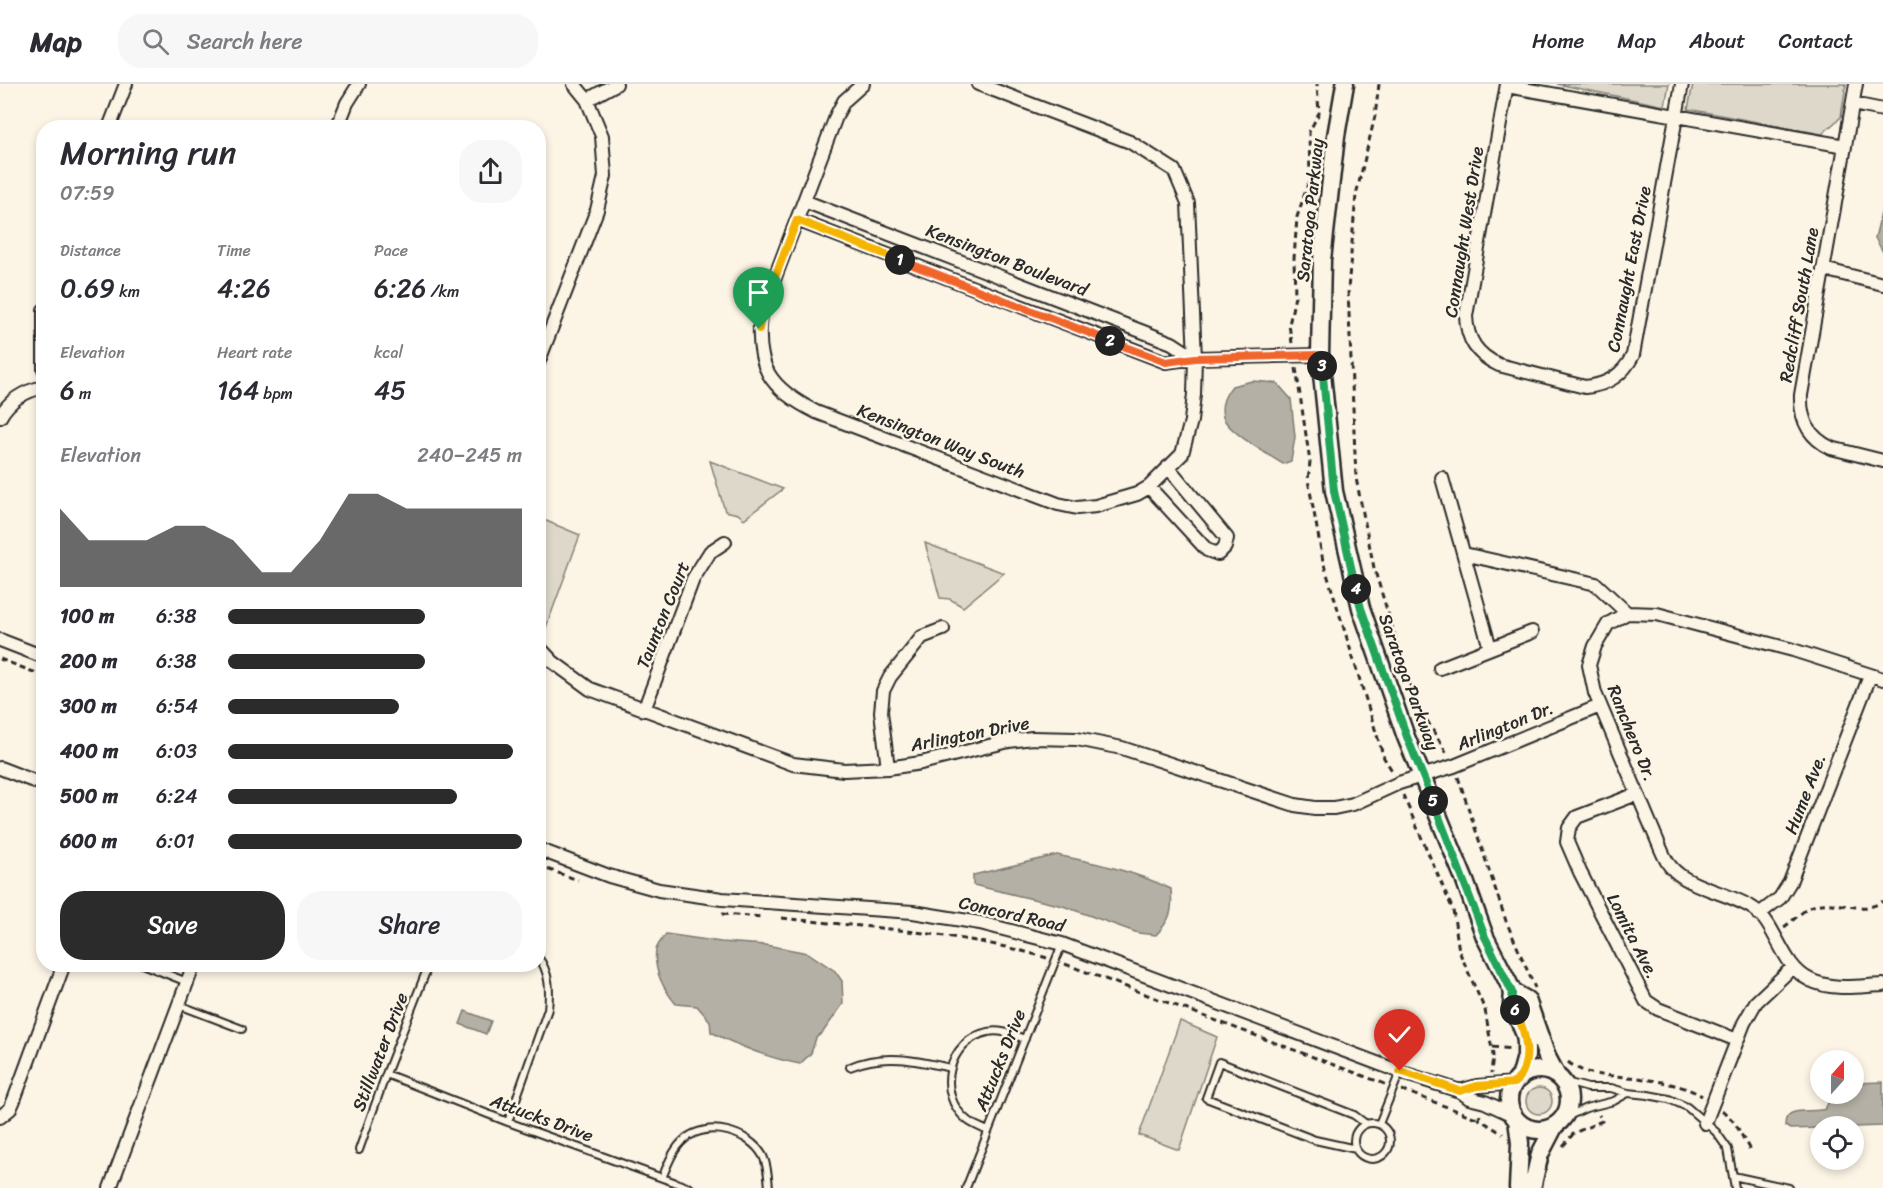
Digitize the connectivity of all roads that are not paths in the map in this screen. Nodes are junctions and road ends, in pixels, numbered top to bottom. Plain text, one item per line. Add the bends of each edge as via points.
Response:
1 (126, 84) edge
2 (360, 84) edge
3 (574, 84) edge
4 (616, 84) edge
5 (863, 84) edge
6 (978, 84) edge
7 (1346, 84) edge
8 (1682, 84) edge
9 (1856, 84) edge
10 (1507, 85) edge
11 (587, 100) junction
12 (1853, 104) junction
13 (1883, 110) edge
14 (1676, 116) junction
15 (112, 120) edge
16 (340, 120) edge
17 (1845, 146) junction
18 (804, 201) junction
19 (797, 220) junction
20 (1823, 269) junction
21 (1883, 284) edge
22 (546, 342) edge
23 (1320, 355) junction
24 (1195, 358) junction
25 (1539, 376) joint
26 (36, 388) edge
27 (0, 417) edge
28 (1883, 461) edge
29 (1168, 467) junction
30 (1442, 478) dead end
31 (1149, 487) junction
32 (725, 542) dead end
33 (1464, 554) junction
34 (1627, 613) junction
35 (943, 630) dead end
36 (1532, 632) dead end
37 (0, 640) edge
38 (1490, 648) junction
39 (36, 654) edge
40 (546, 655) edge
41 (1440, 668) dead end
42 (1877, 678) edge
43 (1600, 706) junction
44 (644, 710) junction
45 (0, 768) edge
46 (888, 768) junction
47 (1423, 775) junction
48 (36, 782) edge
49 (1637, 794) junction
50 (546, 854) edge
51 (1759, 914) junction
52 (1062, 944) junction
53 (1793, 968) junction
54 (546, 971) edge
55 (61, 972) edge
56 (162, 972) edge
57 (191, 972) edge
58 (426, 972) edge
59 (187, 982) junction
60 (1883, 985) edge
61 (1512, 992) junction
62 (179, 1005) junction
63 (242, 1029) dead end
64 (1025, 1039) junction
65 (1737, 1040) junction
66 (850, 1067) dead end
67 (950, 1068) junction
68 (1400, 1071) junction
69 (386, 1074) junction
70 (1559, 1078) junction
71 (1517, 1080) junction
72 (1460, 1091) junction
73 (1628, 1093) junction
74 (0, 1117) edge
75 (1515, 1117) junction
76 (508, 1122) junction
77 (1559, 1122) junction
78 (1705, 1123) junction
79 (1366, 1124) junction
80 (1379, 1124) junction
81 (988, 1131) junction
82 (359, 1149) dead end
83 (1356, 1149) junction
84 (1733, 1176) junction
85 (662, 1178) junction
86 (110, 1188) edge
87 (690, 1188) edge
88 (769, 1188) edge
89 (966, 1188) edge
90 (1518, 1188) edge
91 (1532, 1188) edge
92 (1735, 1188) edge
93 (1789, 1188) edge

1 - 15 street
2 - 16 street
3 - 11 street
4 - 11 street
5 - 18 street, Kensington Way South via 844,101 837,114
6 - 24 street, Kensington Way South via 1130,142 1174,170 1188,203
7 - 23 street, Saratoga Parkway via 1322,260
8 - 14 street, Connaught East Drive
9 - 12 street, Redcliff South Lane
10 - 14 street
10 - 25 street, Connaught West Drive via 1466,316 1467,329 1477,351 1487,360
11 - 22 street via 602,136 605,176 597,210
12 - 13 street
12 - 17 street, Redcliff South Lane
14 - 17 street
14 - 25 street, Connaught East Drive via 1633,355 1628,365 1611,381 1597,386 1575,386
17 - 20 street, Redcliff South Lane
18 - 19 street, Kensington Way South
18 - 24 street, Kensington Boulevard via 1172,343
19 - 24 street via 1166,362
19 - 31 street, Kensington Way South via 761,314 759,329 764,368 787,394 816,412 1058,504 1096,506
20 - 21 street
20 - 28 street, Redcliff South Lane via 1801,394 1803,420 1808,430 1831,448
23 - 24 street
23 - 47 street, Saratoga Parkway via 1334,491 1361,608
24 - 29 street, Kensington Way South via 1191,421 1182,454
26 - 27 street via 15,398
29 - 31 street, Kensington Way South
29 - 31 street via 1227,538 1225,547 1218,554 1207,550
30 - 33 street
32 - 44 street, Taunton Court via 710,552 693,579
33 - 34 street via 1596,584
33 - 38 street
34 - 42 street via 1657,614 1793,650
34 - 43 street, Ranchero Dr. via 1608,624 1589,665
35 - 46 street via 922,637 890,676 883,691 880,712
36 - 38 street
37 - 39 street
38 - 41 street
40 - 44 street, Arlington Drive via 590,689
42 - 51 street, Hume Ave. via 1790,882 1780,898
43 - 47 street, Arlington Dr.
43 - 49 street, Ranchero Dr.
44 - 46 street, Arlington Drive via 793,764 844,770
45 - 48 street
46 - 47 street, Arlington Drive via 1009,741 1077,739 1122,748 1295,806 1315,808 1353,804
47 - 61 street, Saratoga Parkway via 1485,937
49 - 51 street, Ranchero Dr. via 1672,868
49 - 65 street, Lomita Ave. via 1577,817 1569,828 1567,842 1646,1001
50 - 52 street, Concord Road via 659,890 722,899 913,912 980,923
51 - 53 street, Ranchero Dr.
52 - 64 lane, Attucks Drive
52 - 68 street, Concord Road
53 - 60 street, Ranchero Dr. via 1829,988
53 - 65 street via 1756,1002
54 - 76 lane via 548,1009
55 - 74 street via 14,1100
56 - 59 lane
57 - 59 street
58 - 69 lane, Stillwater Drive
59 - 62 street
61 - 70 street, Saratoga Parkway via 1527,1000 1547,1057
61 - 71 street, Saratoga Parkway via 1512,1004 1526,1042 1526,1056
62 - 63 lane
62 - 86 street
64 - 67 lane via 987,1032 963,1046
64 - 81 lane, Attucks Drive
65 - 78 street
66 - 67 lane via 881,1058
67 - 81 lane via 948,1086 954,1104 967,1120
68 - 72 street, Concord Road
68 - 80 lane
69 - 76 lane, Attucks Drive
69 - 82 lane, Stillwater Drive
70 - 71 street via 1538,1071
70 - 73 lane via 1588,1088
70 - 77 street via 1569,1099 1567,1112
71 - 72 street, Concord Road
71 - 75 street via 1509,1102
72 - 75 street, Concord Road
73 - 77 lane
73 - 78 lane via 1669,1099 1687,1107
75 - 77 street via 1534,1130
75 - 90 street via 1520,1143
76 - 85 lane, Attucks Drive
77 - 91 street via 1540,1154
78 - 84 lane via 1728,1149
79 - 80 lane
79 - 83 lane via 1354,1137
79 - 83 lane via 1354,1115 1219,1062 1206,1098 1315,1140
80 - 83 lane via 1390,1137 1386,1152 1371,1159
81 - 89 lane, Attucks Drive
84 - 92 lane
84 - 93 lane
85 - 87 lane, Attucks Drive
85 - 88 lane via 675,1149 686,1138 707,1129 718,1130 739,1135 757,1147 767,1166

